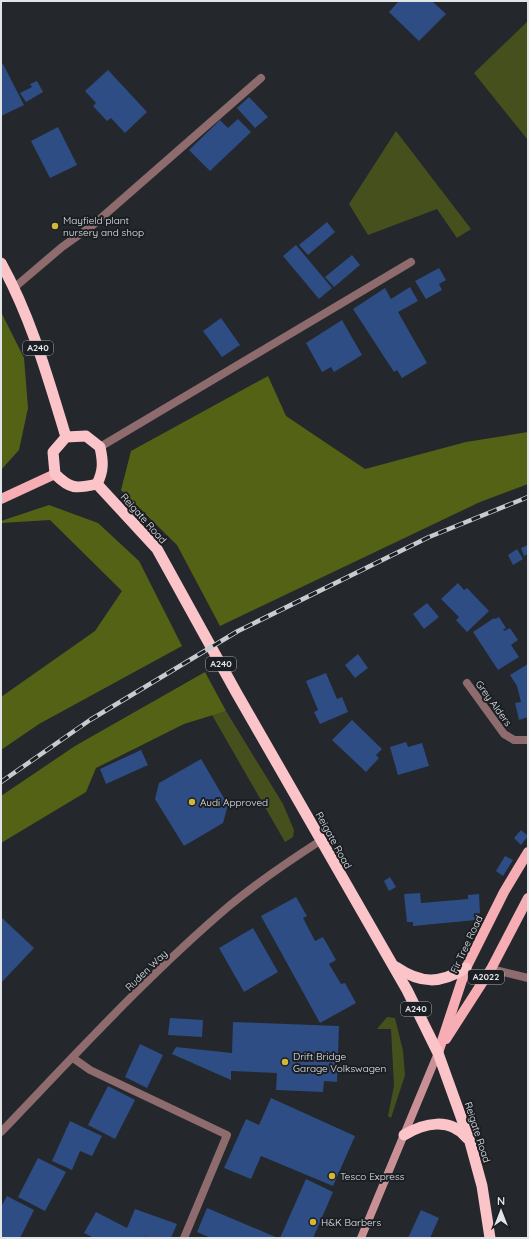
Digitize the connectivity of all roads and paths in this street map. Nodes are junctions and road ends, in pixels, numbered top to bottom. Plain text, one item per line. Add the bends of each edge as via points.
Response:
1 (261, 78) dead end
2 (412, 262) dead end
3 (1, 263) edge
4 (15, 288) junction
5 (66, 437) junction
6 (100, 447) junction
7 (55, 474) junction
8 (96, 484) junction
9 (1, 498) edge
10 (467, 683) dead end
11 (528, 740) edge
12 (320, 841) junction
13 (528, 852) edge
14 (528, 898) edge
15 (394, 965) junction
16 (466, 968) junction
17 (491, 969) junction
18 (528, 978) edge
19 (438, 1053) junction
20 (73, 1058) junction
21 (1, 1132) edge
22 (404, 1135) junction
23 (470, 1142) junction
24 (184, 1238) edge
25 (361, 1238) edge
26 (490, 1238) edge

1 - 4 street
2 - 6 street
3 - 4 highway, A240
4 - 5 highway, A240 via 41,356
5 - 6 highway via 86,436
5 - 7 highway via 53,452
6 - 8 highway via 102,473
7 - 8 highway via 66,485 80,488
7 - 9 main road
8 - 12 highway, Reigate Road / A240 via 157,548
10 - 11 street, Grey Alders via 504,734 514,740
12 - 15 highway, Reigate Road / A240
12 - 20 street, Ruden Way via 262,880 230,906 142,987
13 - 16 main road, Fir Tree Road / A2022 via 504,892
14 - 17 main road, Fir Tree Road / A2022
15 - 16 highway via 408,975 423,980 452,977
15 - 19 highway, Reigate Road / A240
16 - 19 main road, Fir Tree Road / A2022
17 - 18 street
17 - 19 main road, Fir Tree Road / A2022
19 - 22 main road, Fir Tree Road
19 - 23 highway, Reigate Road / A240
20 - 21 street, Ruden Way
20 - 24 street via 90,1070 227,1135
22 - 23 highway via 423,1126 446,1125 455,1127
22 - 25 main road, Fir Tree Road
23 - 26 highway, Reigate Road / A240 via 482,1186

